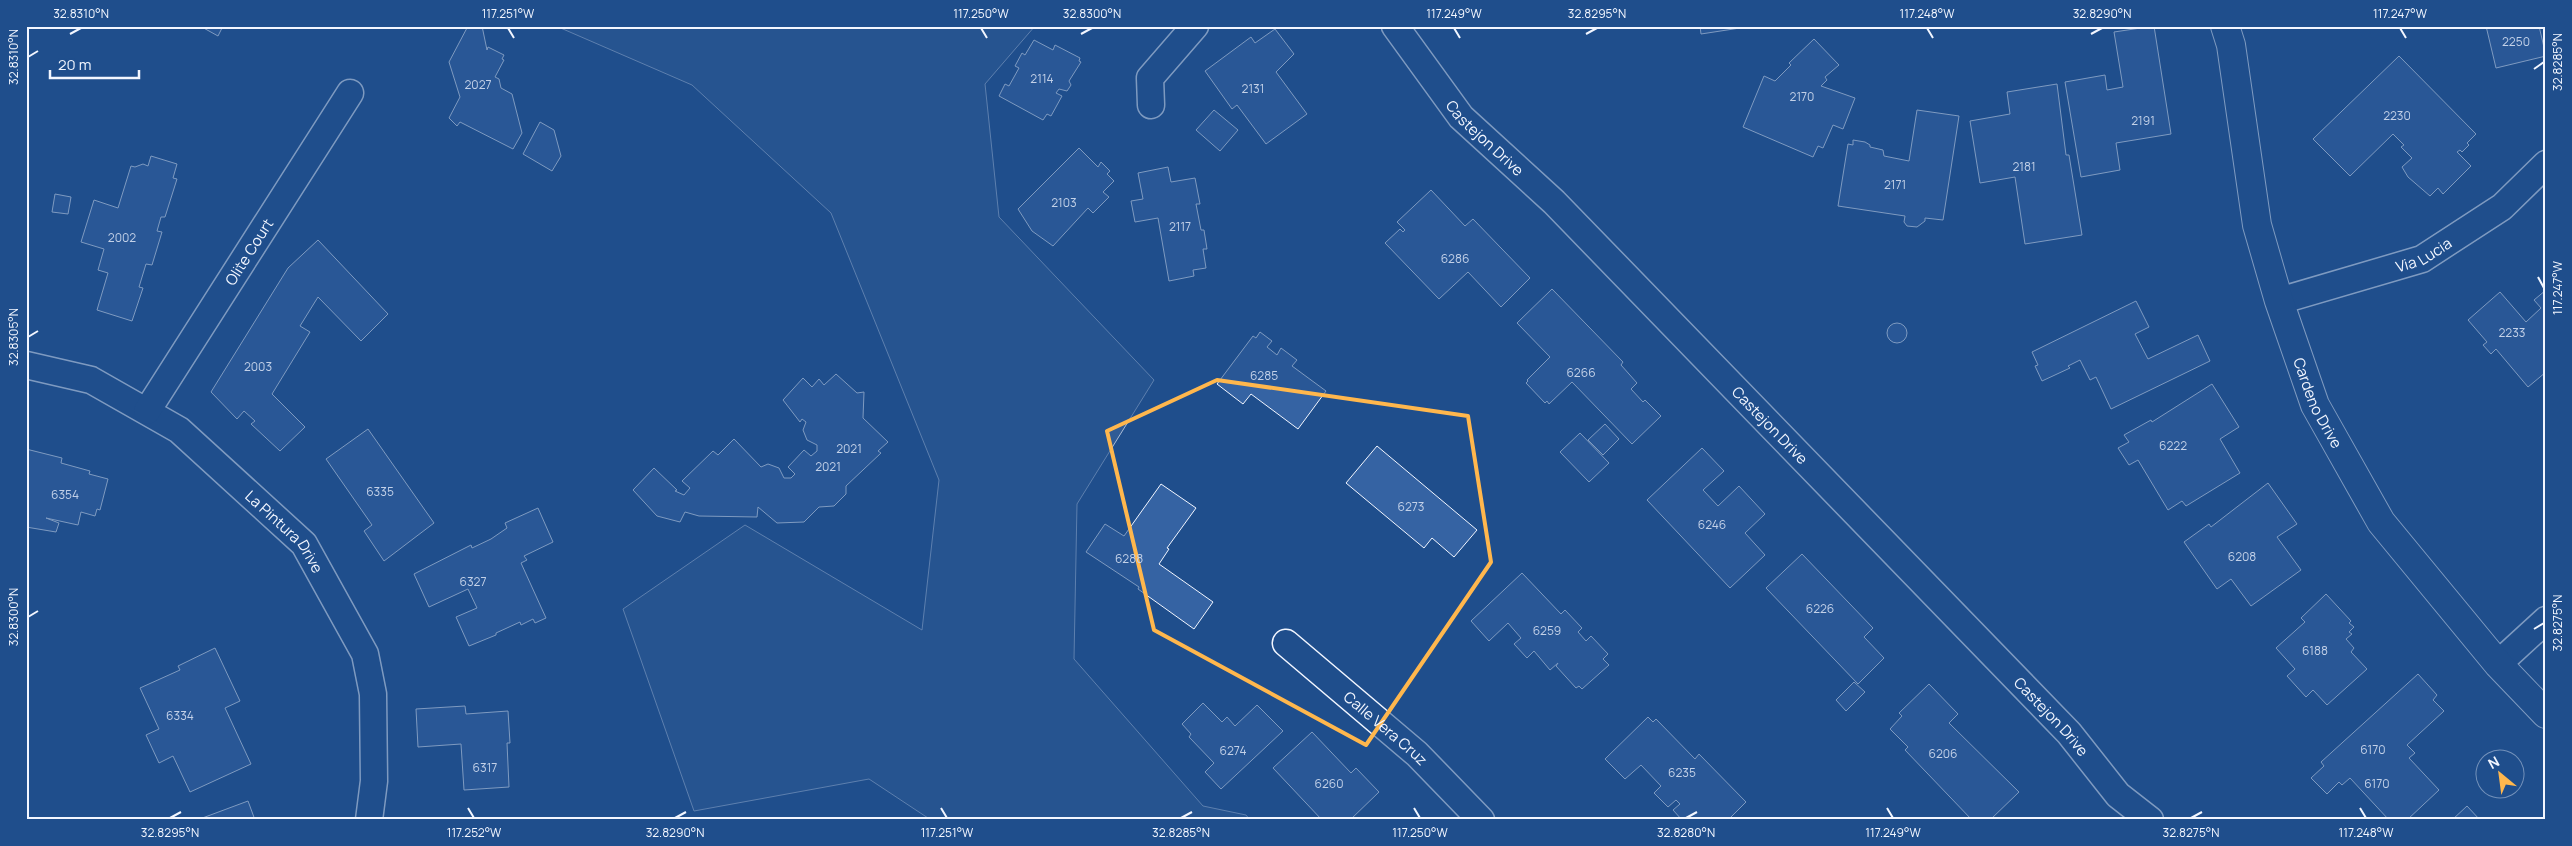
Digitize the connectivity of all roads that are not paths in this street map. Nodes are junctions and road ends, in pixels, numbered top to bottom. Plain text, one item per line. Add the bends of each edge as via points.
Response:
1 (1195, 26) edge
2 (1395, 26) edge
3 (2226, 26) edge
4 (350, 93) dead end
5 (1151, 105) dead end
6 (2546, 164) edge
7 (2279, 302) junction
8 (26, 365) edge
9 (147, 411) junction
10 (2546, 620) edge
11 (1286, 643) dead end
12 (2498, 664) junction
13 (2546, 714) edge
14 (369, 820) edge
15 (1480, 820) edge
16 (2150, 820) edge

1 - 5 street via 1150,78
2 - 16 street, Castejon Drive via 1460,117 1554,202 2069,733 2118,795
3 - 7 street, Cardeno Drive via 2257,225
4 - 9 street, Olite Court
6 - 7 street, Via Lucia via 2502,207 2422,259
7 - 12 street, Cardeno Drive via 2315,405 2381,522
8 - 9 street, La Pintura Drive via 91,380
9 - 14 street, La Pintura Drive via 179,430 304,544 365,654 373,694 374,781
10 - 12 street
11 - 15 street, Calle Vera Cruz via 1417,754
12 - 13 street, Cardeno Drive

